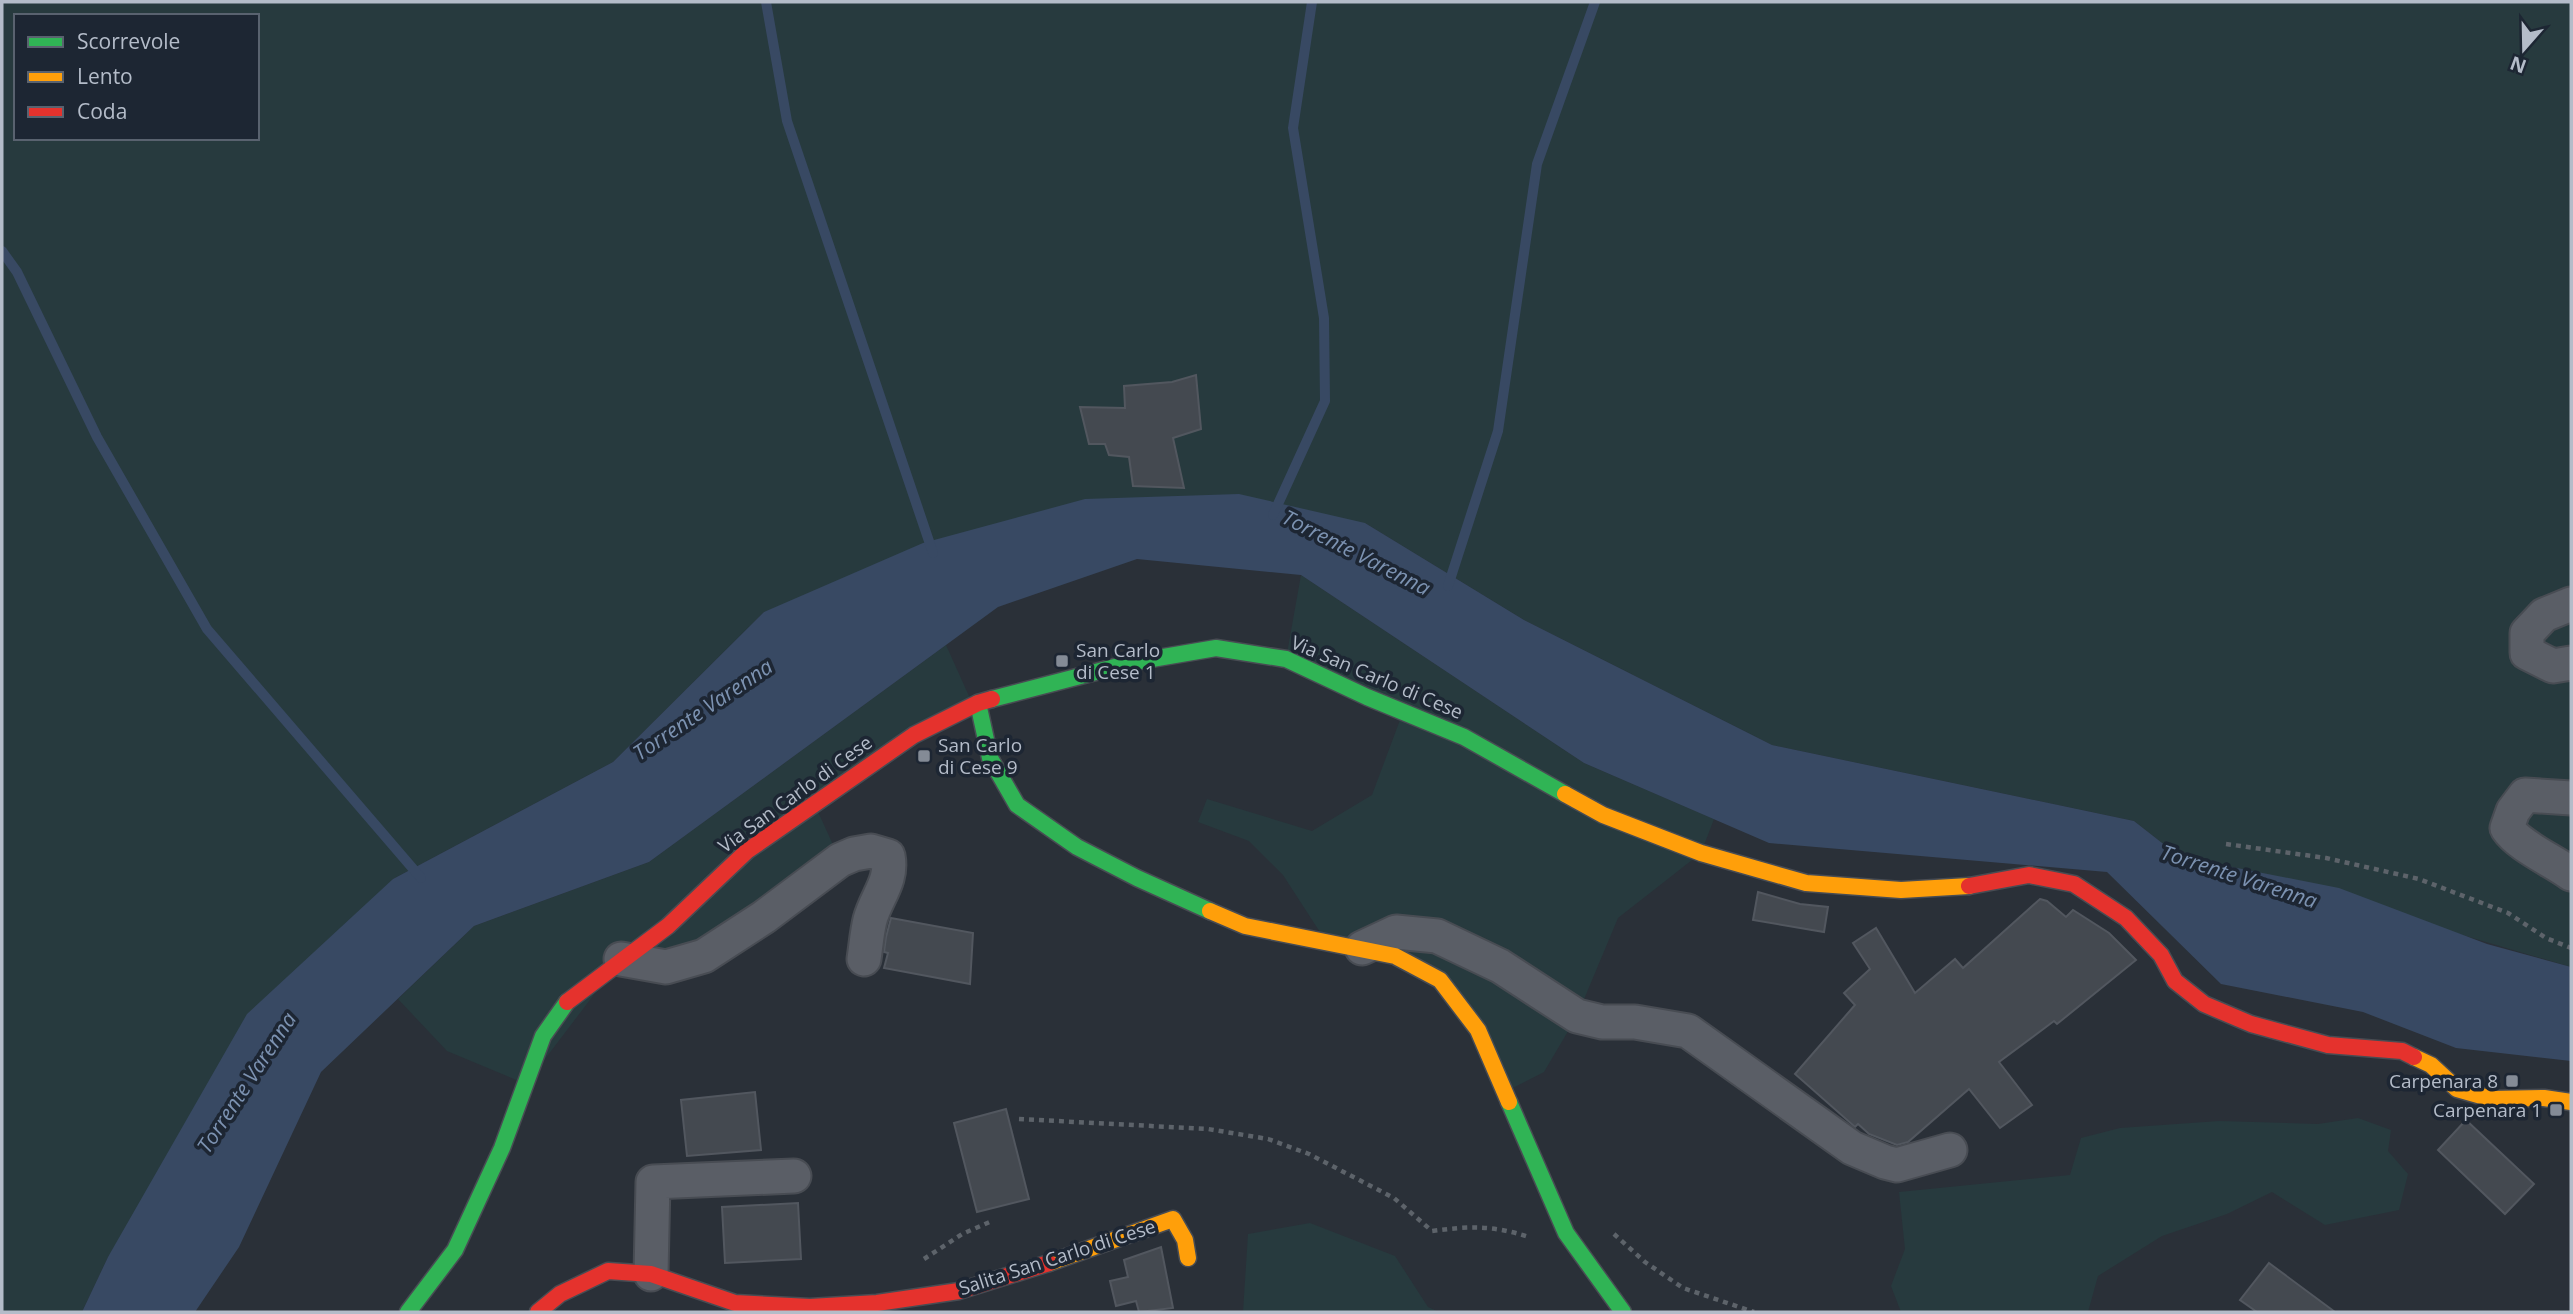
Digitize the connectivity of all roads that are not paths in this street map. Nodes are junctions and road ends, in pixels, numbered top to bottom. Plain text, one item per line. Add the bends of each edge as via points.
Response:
1 (2571, 604) edge
2 (2571, 663) edge
3 (978, 703) junction
4 (2571, 798) edge
5 (2571, 874) edge
6 (1362, 948) junction
7 (621, 959) junction
8 (864, 959) dead end
9 (2571, 1102) edge
10 (1951, 1150) dead end
11 (794, 1176) dead end
12 (1188, 1258) dead end
13 (650, 1275) junction
14 (408, 1312) edge
15 (538, 1312) edge
16 (1623, 1312) edge

1 - 2 street via 2544,615 2527,633 2527,653 2553,666
3 - 6 street via 990,758 1017,805 1077,847 1245,926
3 - 7 street, Via San Carlo di Cese via 914,735 747,850 668,926
3 - 9 street, Via San Carlo di Cese via 1134,662 1216,648 1286,659 1464,737 1603,815 1701,853 1805,883 1901,890 1972,886 2029,876 2074,884 2126,918 2161,956 2175,981 2204,1004 2251,1024 2328,1045 2402,1051 2431,1065 2457,1089 2492,1099
4 - 5 street via 2525,795 2507,828 2515,840
6 - 10 street via 1396,932 1437,936 1500,967 1577,1016 1688,1031 1852,1148 1885,1162 1897,1165
6 - 16 street via 1395,956 1440,980 1478,1030 1566,1233
7 - 8 street via 666,967 704,956 840,860 872,850 888,856 890,867 870,918
7 - 14 street, Via San Carlo di Cese via 570,997 543,1035 502,1148 455,1250
11 - 13 street via 653,1182
12 - 13 street, Salita San Carlo di Cese via 1185,1240 1173,1219 959,1292 877,1303 810,1307 735,1303
13 - 15 street, Salita San Carlo di Cese via 608,1271 560,1294

